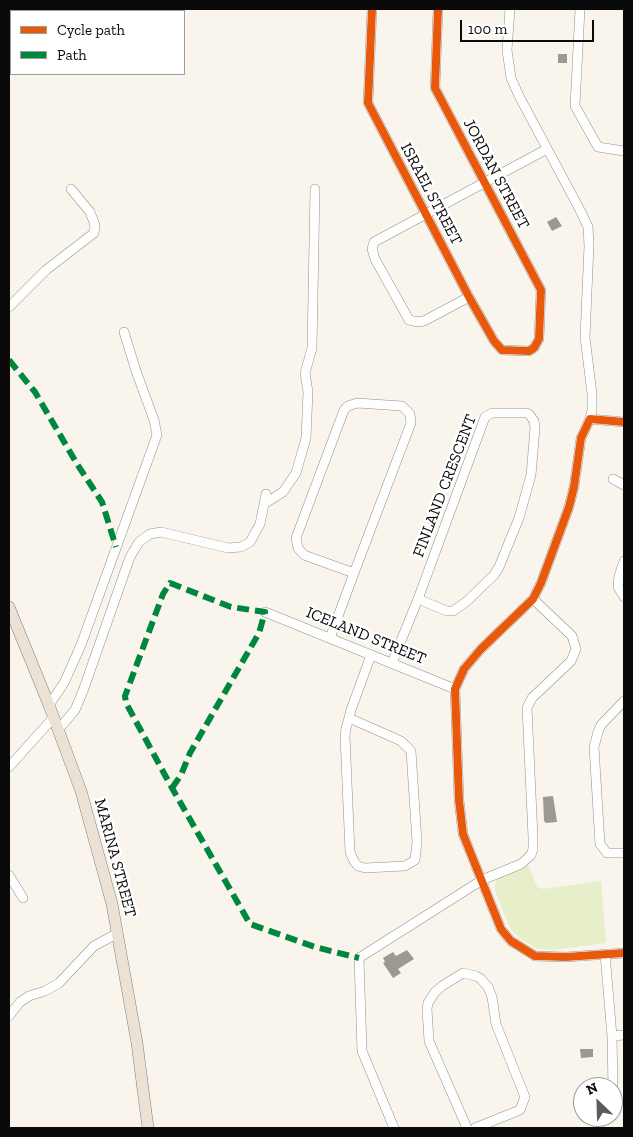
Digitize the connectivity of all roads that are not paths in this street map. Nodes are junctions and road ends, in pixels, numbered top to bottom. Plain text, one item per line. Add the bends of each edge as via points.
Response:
1 (372, 9) edge
2 (438, 9) edge
3 (510, 9) edge
4 (580, 9) edge
5 (547, 149) junction
6 (624, 150) edge
7 (484, 183) junction
8 (71, 189) dead end
9 (315, 189) dead end
10 (426, 214) junction
11 (469, 297) junction
12 (9, 307) edge
13 (124, 332) dead end
14 (534, 348) joint
15 (590, 418) junction
16 (624, 422) edge
17 (613, 478) dead end
18 (624, 485) edge
19 (266, 494) dead end
20 (264, 504) junction
21 (624, 561) edge
22 (354, 573) junction
23 (624, 597) edge
24 (418, 599) junction
25 (533, 599) junction
26 (9, 607) edge
27 (265, 612) dead end
28 (330, 638) junction
29 (371, 655) junction
30 (392, 663) junction
31 (455, 689) junction
32 (624, 701) edge
33 (49, 704) junction
34 (54, 717) junction
35 (349, 718) junction
36 (58, 730) junction
37 (9, 768) edge
38 (624, 853) edge
39 (9, 875) edge
40 (482, 880) junction
41 (23, 898) dead end
42 (118, 933) junction
43 (624, 953) edge
44 (605, 954) junction
45 (9, 1016) edge
46 (624, 1035) edge
47 (612, 1036) junction
48 (613, 1077) edge
49 (148, 1128) edge
50 (394, 1128) edge
51 (467, 1128) edge
52 (475, 1128) edge

1 - 10 street, ISRAEL STREET via 368,103
2 - 7 street, JORDAN STREET via 435,88
3 - 5 street via 507,50 511,78
4 - 6 street via 576,106 598,146
5 - 7 street
5 - 15 street via 589,233 585,337 592,394
7 - 10 street
7 - 14 street, JORDAN STREET via 542,290 539,339
8 - 12 street via 90,212 94,233 46,270
9 - 20 street via 312,348 305,373 308,392 306,438 296,473 283,492
10 - 11 street, ISRAEL STREET
10 - 11 street via 374,242 375,259 406,318 413,322 424,321
11 - 14 street, ISRAEL STREET via 500,349 524,351
13 - 33 street via 154,420 156,435 81,645 64,683
15 - 16 street
15 - 25 street via 581,438 569,507
17 - 18 street
19 - 20 street
20 - 36 street via 254,538 241,547 228,548 161,532 150,534 139,542 130,557 75,710
21 - 23 street via 618,576
22 - 22 street via 411,422 410,414 402,406 358,403 344,410 296,538 304,556
22 - 28 street
24 - 24 street, FINLAND CRESCENT via 486,417 492,413 529,414 534,421 531,475 519,518 499,567 453,611
24 - 30 street, FINLAND CRESCENT
25 - 31 street via 481,649 464,669
25 - 40 street via 572,636 576,650 571,661 532,698 527,708 533,837 531,856 521,864
26 - 33 main road, MARINA STREET
27 - 28 street, ICELAND STREET
28 - 29 street, ICELAND STREET
29 - 30 street, ICELAND STREET
29 - 35 street
30 - 31 street, ICELAND STREET
31 - 40 street via 458,800 463,834
32 - 38 street via 601,725 594,747 600,844 607,853
33 - 34 main road, MARINA STREET
34 - 36 main road, MARINA STREET
34 - 37 street
35 - 35 street via 345,736 351,857 358,866 365,868 405,866 415,860 418,842 411,751 400,741
36 - 42 main road, MARINA STREET via 81,791
39 - 41 street
40 - 44 street via 501,929 510,941 524,950 542,958
40 - 50 street via 359,958 362,1051
42 - 45 street via 94,946 59,983 20,1002
42 - 49 main road, MARINA STREET
43 - 44 street
44 - 47 street
46 - 47 street
47 - 48 street
51 - 52 street via 429,1041 427,1009 435,992 463,973 476,976 488,987 496,1024 525,1097 520,1110

